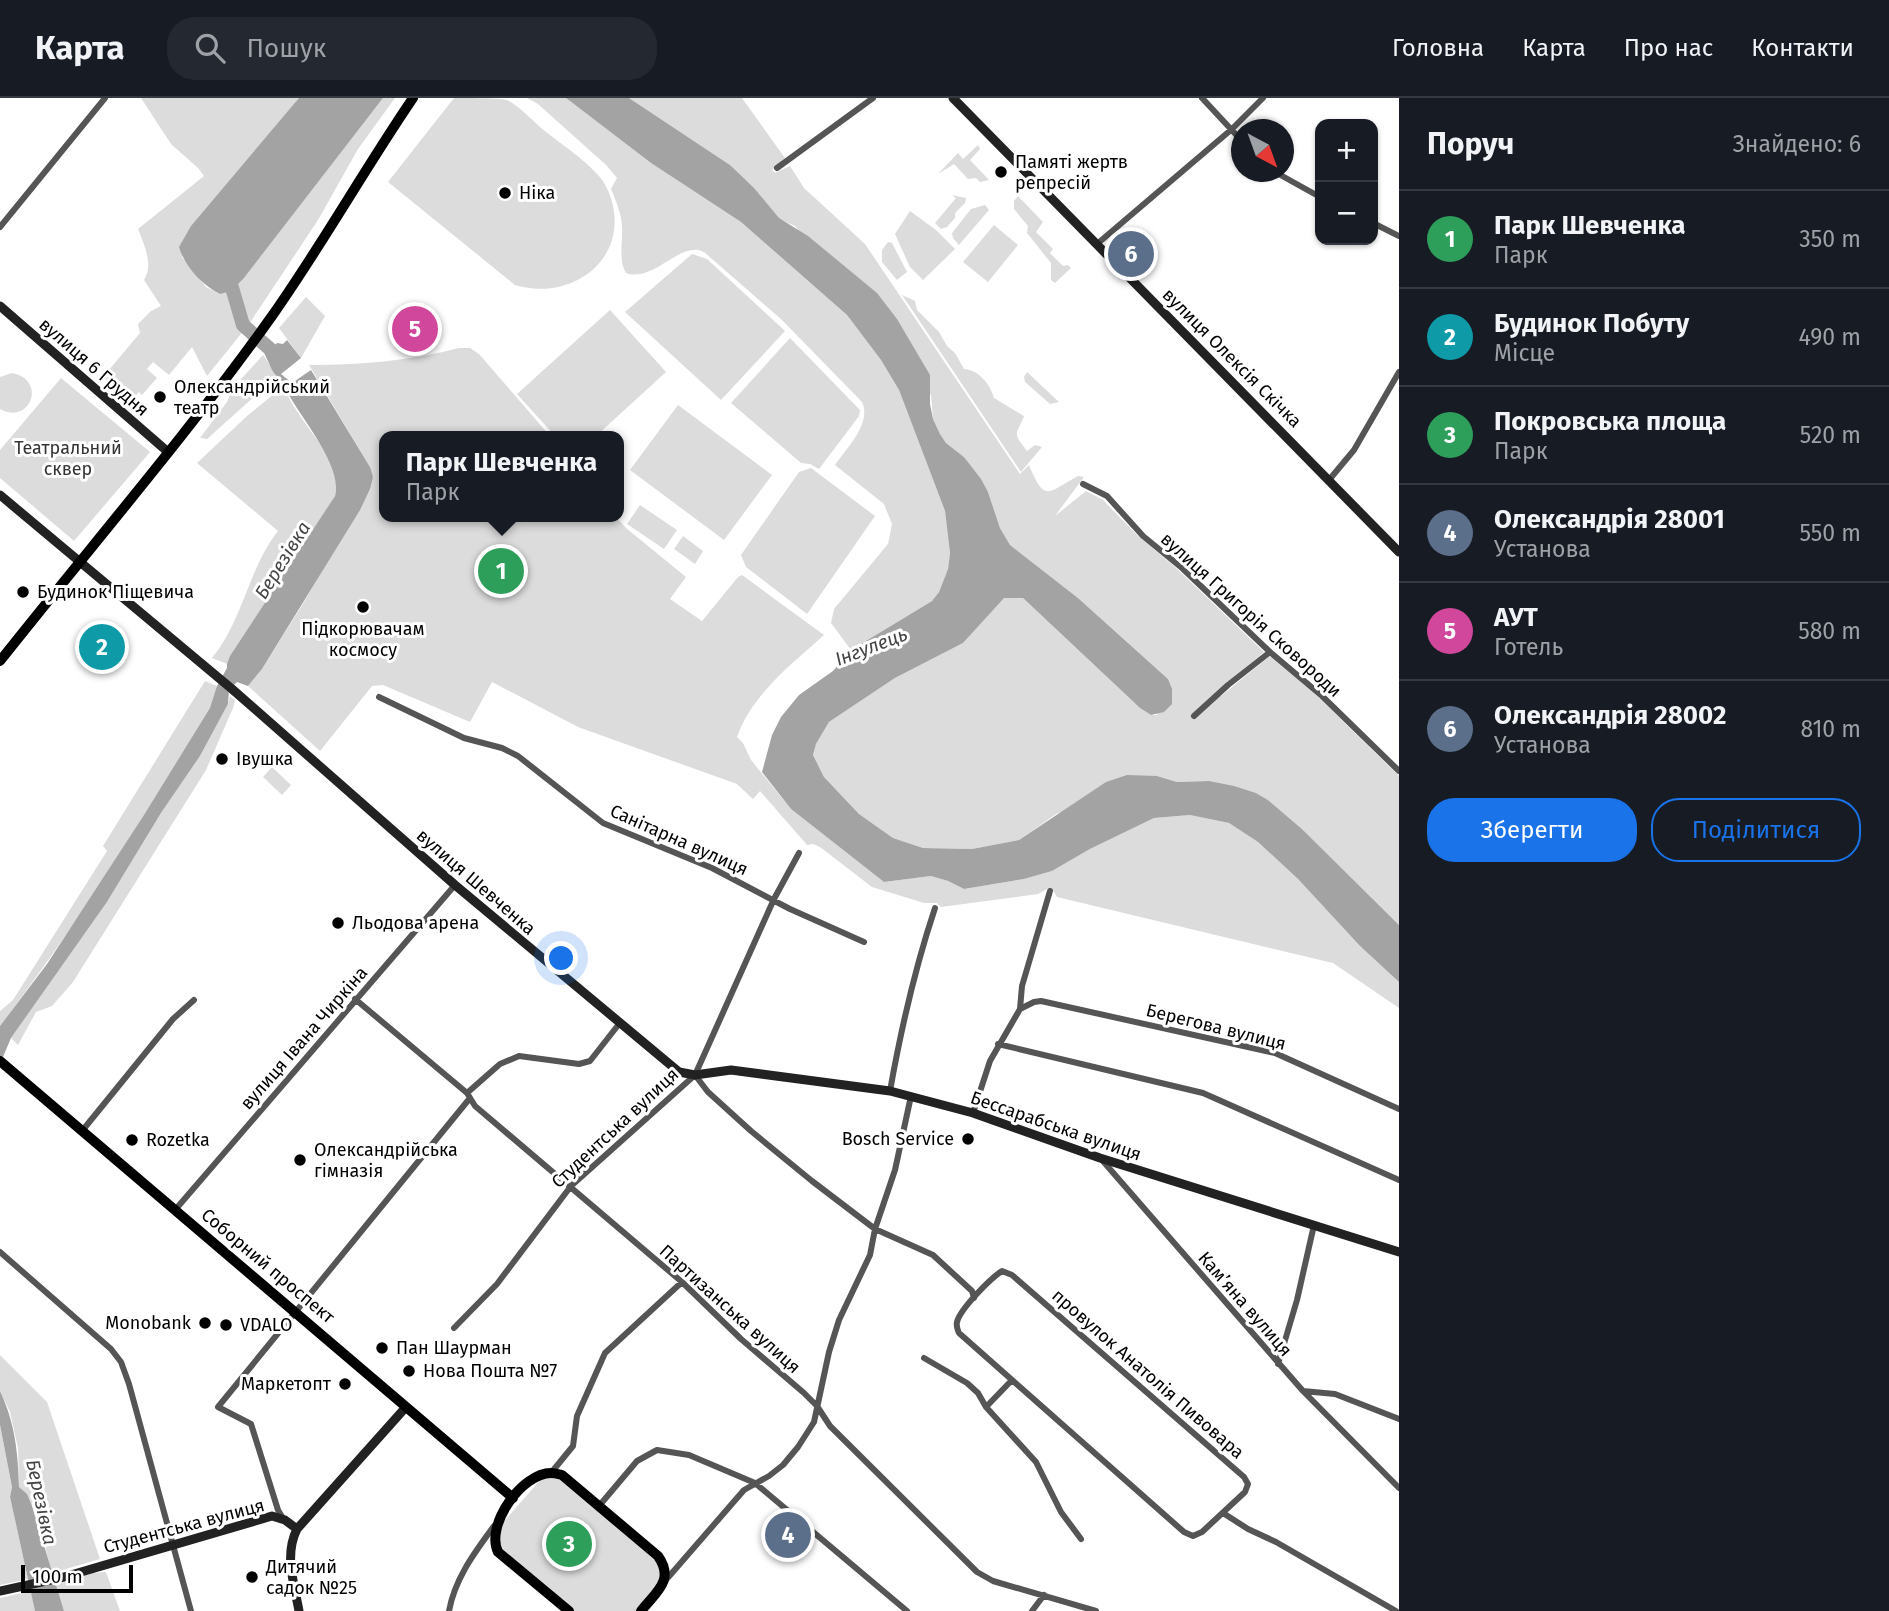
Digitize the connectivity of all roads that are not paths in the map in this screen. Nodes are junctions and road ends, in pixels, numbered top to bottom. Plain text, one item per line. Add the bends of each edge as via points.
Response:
1 (413, 98) edge
2 (873, 98) edge
3 (953, 98) edge
4 (1202, 98) edge
5 (1263, 98) edge
6 (104, 99) edge
7 (1242, 119) edge
8 (1231, 128) edge
9 (1231, 130) edge
10 (777, 168) dead end
11 (1293, 182) edge
12 (1315, 194) edge
13 (1378, 226) edge
14 (0, 227) edge
15 (1399, 236) edge
16 (1097, 244) junction
17 (0, 306) edge
18 (1399, 372) edge
19 (168, 452) junction
20 (1329, 480) junction
21 (1083, 484) dead end
22 (0, 495) edge
23 (1399, 552) edge
24 (78, 562) junction
25 (1270, 652) junction
26 (0, 661) edge
27 (379, 697) dead end
28 (1194, 716) dead end
29 (1399, 771) edge
30 (799, 853) dead end
31 (455, 885) junction
32 (1050, 891) dead end
33 (774, 899) junction
34 (934, 908) dead end
35 (864, 942) dead end
36 (355, 999) junction
37 (194, 1000) dead end
38 (1020, 1009) junction
39 (619, 1024) junction
40 (998, 1044) junction
41 (0, 1061) edge
42 (695, 1075) junction
43 (890, 1091) junction
44 (469, 1095) junction
45 (911, 1096) junction
46 (1399, 1109) edge
47 (973, 1113) junction
48 (82, 1130) junction
49 (1100, 1158) junction
50 (1399, 1180) edge
51 (571, 1186) junction
52 (175, 1210) junction
53 (1314, 1225) junction
54 (875, 1229) junction
55 (0, 1252) edge
56 (1399, 1252) edge
57 (682, 1282) junction
58 (974, 1298) junction
59 (295, 1312) junction
60 (454, 1328) dead end
61 (924, 1358) dead end
62 (1278, 1364) junction
63 (1012, 1380) junction
64 (1303, 1391) junction
65 (817, 1406) junction
66 (406, 1407) junction
67 (986, 1407) junction
68 (1399, 1419) edge
69 (551, 1473) junction
70 (755, 1483) junction
71 (1399, 1488) edge
72 (513, 1498) junction
73 (599, 1506) junction
74 (1223, 1513) junction
75 (285, 1520) junction
76 (498, 1522) junction
77 (297, 1528) junction
78 (1081, 1539) dead end
79 (171, 1544) junction
80 (664, 1582) junction
81 (0, 1591) edge
82 (1044, 1595) junction
83 (901, 1609) edge
84 (191, 1611) edge
85 (299, 1611) edge
86 (449, 1611) edge
87 (569, 1611) edge
88 (641, 1611) edge
89 (1032, 1611) edge
90 (1096, 1611) edge
91 (1396, 1611) edge

1 - 19 highway via 270,318
2 - 10 street
3 - 16 main road, вулиця Олексія Скічка
4 - 8 street
5 - 7 street
6 - 14 street
9 - 16 street
11 - 12 street
13 - 15 street
16 - 20 main road, вулиця Олексія Скічка
17 - 19 main road, вулиця 6 Грудня
18 - 20 street via 1354,450
19 - 24 highway
20 - 23 main road, вулиця Олексія Скічка
21 - 25 street, вулиця Григорія Сковороди via 1107,496 1143,536
22 - 24 main road, вулиця Шевченка
24 - 26 highway
24 - 31 main road, вулиця Шевченка via 233,689
25 - 28 street
25 - 29 street, вулиця Григорія Сковороди
27 - 33 street, Санітарна вулиця via 464,738 518,756 603,822
30 - 33 street, Студентська вулиця
31 - 36 street, вулиця Івана Чиркіна
31 - 39 main road, вулиця Шевченка
32 - 38 street
33 - 35 street, Санітарна вулиця
33 - 42 street, Студентська вулиця
34 - 43 street via 899,1037
36 - 44 street, Партизанська вулиця
36 - 52 street, вулиця Івана Чиркіна
37 - 48 street via 173,1019
38 - 40 street
38 - 46 street, Берегова вулиця via 1041,1001 1275,1053
39 - 42 main road, вулиця Шевченка via 679,1072
39 - 44 street via 590,1061 579,1064 519,1056 500,1064
40 - 47 street
40 - 50 street via 1203,1093
41 - 48 highway, Соборний проспект
42 - 43 main road, Бессарабська вулиця via 731,1070
42 - 51 street, Студентська вулиця
42 - 54 street, вулиця Шевченка via 751,1131
43 - 45 main road, Бессарабська вулиця
44 - 51 street, Партизанська вулиця via 475,1107
44 - 59 street
45 - 47 main road, Бессарабська вулиця
45 - 54 street via 895,1170
47 - 49 main road, Бессарабська вулиця
48 - 52 highway, Соборний проспект
49 - 53 main road, Бессарабська вулиця
49 - 62 street, Камʼяна вулиця
51 - 57 street, Партизанська вулиця
51 - 60 street, Студентська вулиця via 497,1284
52 - 59 highway, Соборний проспект
53 - 56 main road, Бессарабська вулиця
53 - 62 street
54 - 58 street, вулиця Шевченка via 933,1255
54 - 65 street via 870,1255 828,1352
55 - 79 street via 121,1362
57 - 65 street, Партизанська вулиця
57 - 69 street via 605,1353 576,1416 573,1446
58 - 63 street via 957,1321 959,1333
58 - 74 street, провулок Анатолія Пивовара via 999,1273 1012,1275 1244,1477 1247,1488
59 - 66 highway, Соборний проспект
59 - 75 street via 218,1407 251,1424
61 - 67 street via 967,1383
62 - 64 street, Камʼяна вулиця
63 - 67 street
63 - 74 street via 1184,1532 1198,1535
64 - 68 street via 1335,1394
64 - 71 street, Камʼяна вулиця
65 - 70 street via 814,1422 798,1447 783,1465
65 - 82 street, Партизанська вулиця via 830,1426 977,1572
66 - 72 highway, Соборний проспект
66 - 77 main road
67 - 78 street via 1036,1462 1061,1512
69 - 72 highway via 524,1486
69 - 73 highway via 562,1475
70 - 73 street via 689,1455 657,1450 637,1461
70 - 80 street
70 - 83 street
72 - 76 highway
73 - 80 highway via 658,1556 666,1574
74 - 91 street
75 - 77 main road, Студентська вулиця
75 - 79 main road, Студентська вулиця via 272,1516
76 - 86 street via 462,1574
76 - 87 highway via 494,1543 498,1552
77 - 85 main road via 290,1553
79 - 81 main road, Студентська вулиця
79 - 84 street
80 - 88 highway
82 - 89 street
82 - 90 street, Партизанська вулиця

